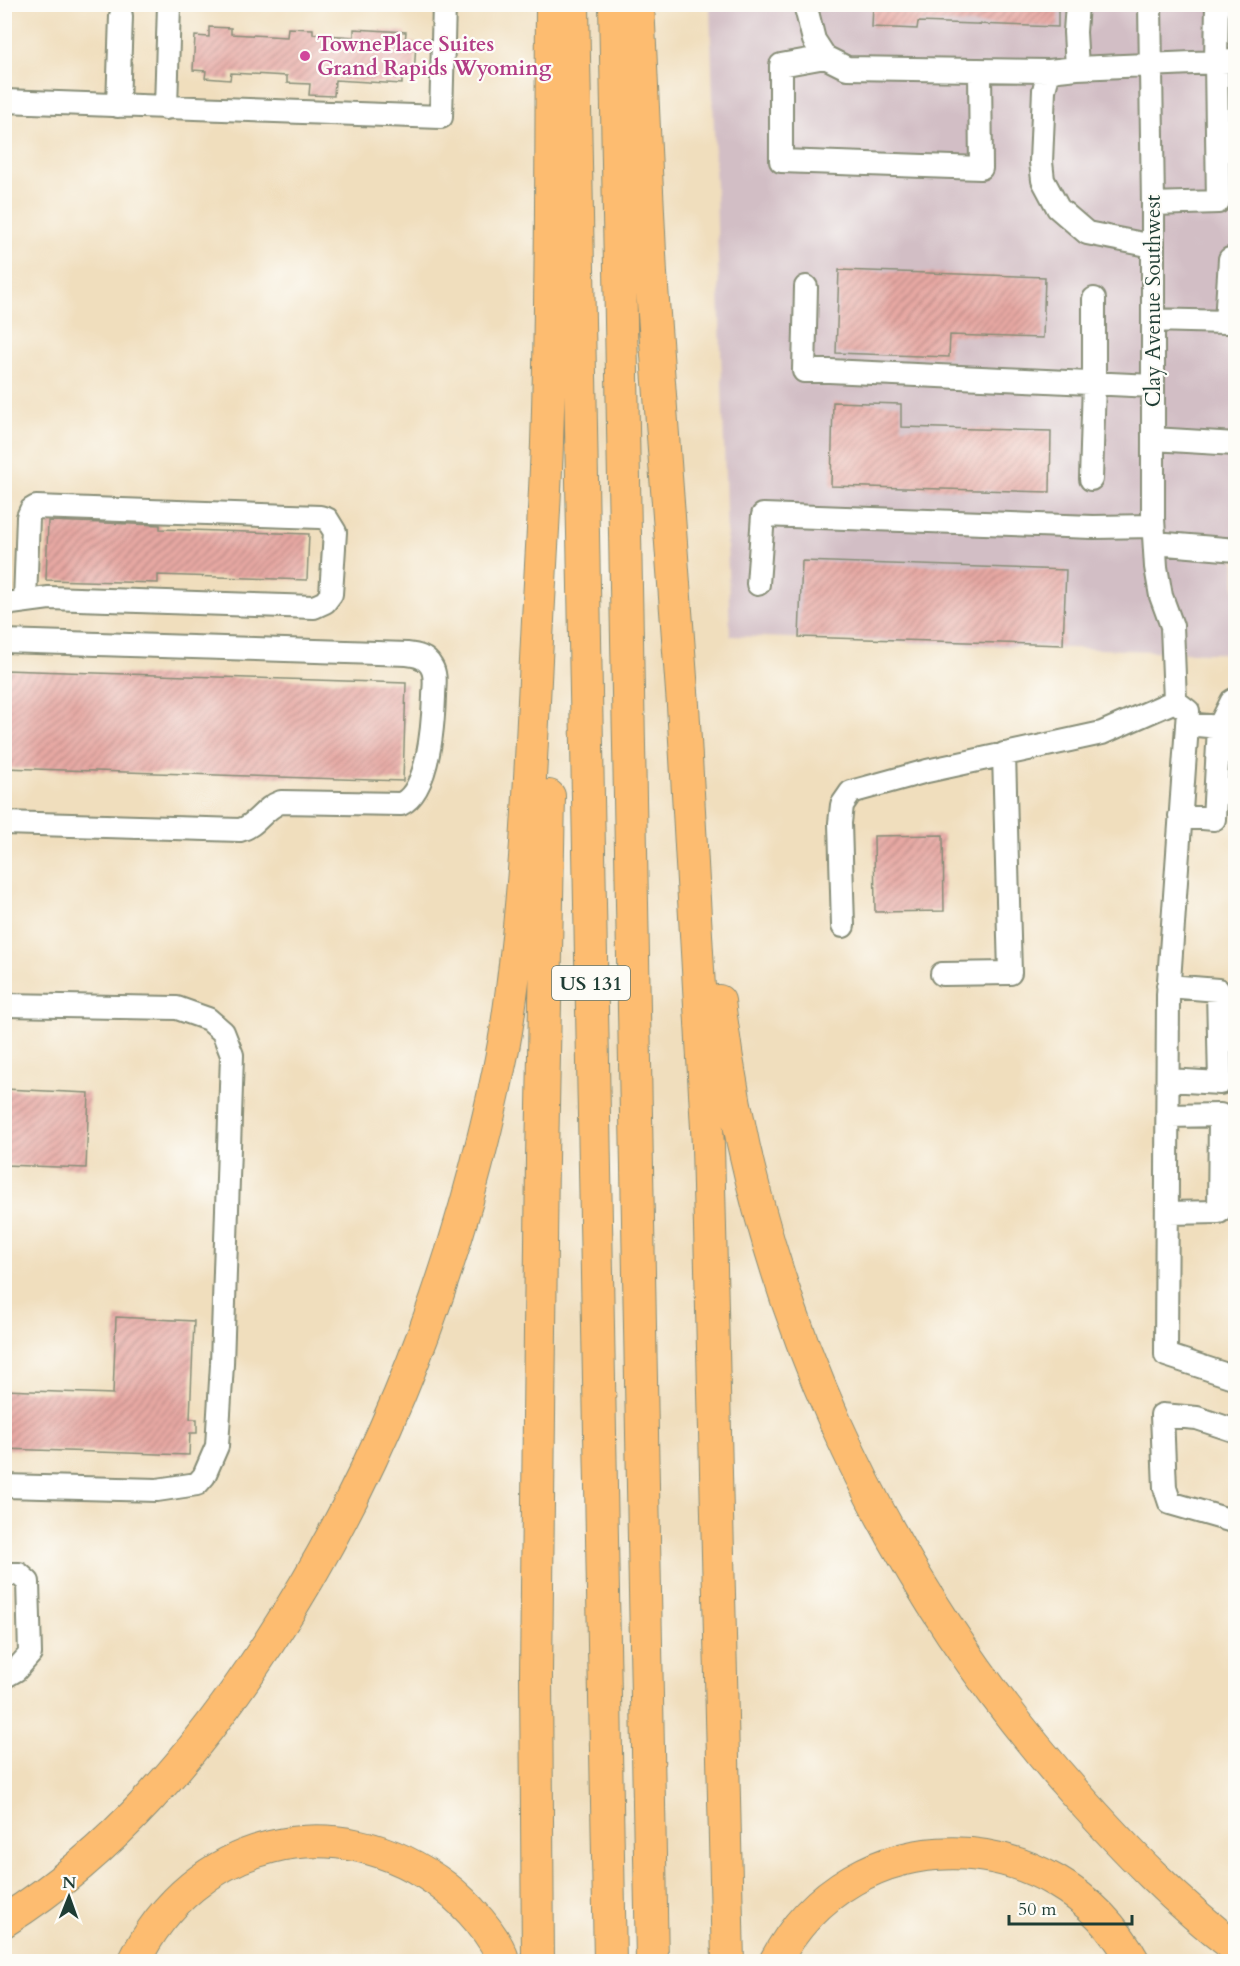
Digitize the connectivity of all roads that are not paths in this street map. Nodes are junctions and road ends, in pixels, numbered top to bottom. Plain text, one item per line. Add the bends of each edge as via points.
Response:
1 (169, 4) edge
2 (444, 4) edge
3 (552, 4) edge
4 (573, 4) edge
5 (615, 4) edge
6 (638, 4) edge
7 (805, 4) edge
8 (1077, 4) edge
9 (1150, 4) edge
10 (1217, 4) edge
11 (121, 16) dead end
12 (825, 57) junction
13 (1226, 62) edge
14 (1151, 66) junction
15 (1077, 68) junction
16 (1049, 71) junction
17 (980, 72) junction
18 (4, 101) edge
19 (118, 106) junction
20 (166, 108) junction
21 (1154, 204) junction
22 (1153, 246) junction
23 (1230, 259) dead end
24 (806, 287) dead end
25 (1094, 299) dead end
26 (1153, 320) junction
27 (1094, 383) junction
28 (1153, 386) junction
29 (1153, 439) junction
30 (547, 444) junction
31 (1236, 444) edge
32 (1090, 479) dead end
33 (1154, 535) junction
34 (1236, 550) edge
35 (758, 584) dead end
36 (15, 603) edge
37 (4, 641) edge
38 (1236, 699) edge
39 (1174, 701) junction
40 (682, 705) junction
41 (1187, 724) junction
42 (1219, 727) junction
43 (1004, 754) junction
44 (1225, 805) edge
45 (1180, 816) junction
46 (4, 823) edge
47 (843, 926) dead end
48 (942, 974) dead end
49 (1168, 986) junction
50 (4, 1005) edge
51 (1168, 1080) junction
52 (1168, 1116) junction
53 (1167, 1213) junction
54 (1236, 1377) edge
55 (1236, 1431) edge
56 (4, 1486) edge
57 (1236, 1522) edge
58 (4, 1574) edge
59 (4, 1677) edge
60 (4, 1921) edge
61 (1236, 1948) edge
62 (134, 1962) edge
63 (504, 1962) edge
64 (538, 1962) edge
65 (610, 1962) edge
66 (652, 1962) edge
67 (728, 1962) edge
68 (775, 1962) edge
69 (1134, 1962) edge

1 - 20 street
2 - 20 street via 441,117
3 - 30 highway
4 - 65 highway, US 131
5 - 66 highway, US 131
6 - 40 highway via 652,286
7 - 12 street via 814,40
8 - 15 street
9 - 14 street, Clay Avenue Southwest
10 - 13 street
11 - 19 street
12 - 17 street via 847,68
12 - 17 street via 781,65 781,161 981,168
13 - 14 street
13 - 21 street via 1218,202
14 - 15 street
14 - 21 street, Clay Avenue Southwest
15 - 16 street
16 - 17 street
16 - 22 street via 1044,90 1041,162 1043,180 1058,207 1087,233
18 - 19 street
19 - 20 street
21 - 22 street, Clay Avenue Southwest
22 - 26 street, Clay Avenue Southwest
23 - 26 street via 1226,322
24 - 27 street via 804,371
25 - 27 street
26 - 28 street, Clay Avenue Southwest
27 - 28 street
27 - 32 street
28 - 29 street, Clay Avenue Southwest
29 - 31 street
29 - 33 street, Clay Avenue Southwest
30 - 60 highway via 530,795 519,935 506,1030 475,1173 432,1314 370,1460 337,1526 295,1603 240,1687 149,1799 71,1872
30 - 64 highway via 549,830 536,1674
33 - 34 street
33 - 35 street via 1093,527 763,515
33 - 39 street, Clay Avenue Southwest via 1161,596 1172,626
36 - 36 street via 49,598 314,607 331,594 335,532 327,519 320,517 36,507 28,517
37 - 46 street via 407,654 425,659 434,677 432,735 423,773 401,804 281,802 240,831
38 - 42 street
39 - 41 street via 1188,711
39 - 43 street via 1102,733
40 - 61 highway via 722,1021 750,1179 772,1255 822,1395 892,1537 987,1686 1108,1831
40 - 67 highway via 708,1146
41 - 42 street
41 - 45 street
42 - 44 street
43 - 47 street via 851,792 842,805 840,823
43 - 48 street via 1010,973
44 - 45 street via 1214,819
45 - 49 street
49 - 51 street
49 - 51 street via 1218,990 1220,1083
50 - 56 street via 177,1008 208,1019 223,1032 232,1055 217,1446 204,1476 197,1484 157,1490
51 - 52 street
52 - 53 street
52 - 53 street via 1220,1115 1220,1126 1219,1212
53 - 54 street via 1166,1355
55 - 57 street via 1197,1418 1161,1415 1165,1488 1170,1503
58 - 59 street via 19,1574 28,1582 30,1654
62 - 63 highway via 154,1926 172,1905 215,1870 256,1851 299,1841 325,1840 373,1848 432,1877 479,1920
68 - 69 highway via 809,1914 857,1876 908,1857 957,1852 1018,1863 1060,1883 1099,1914

